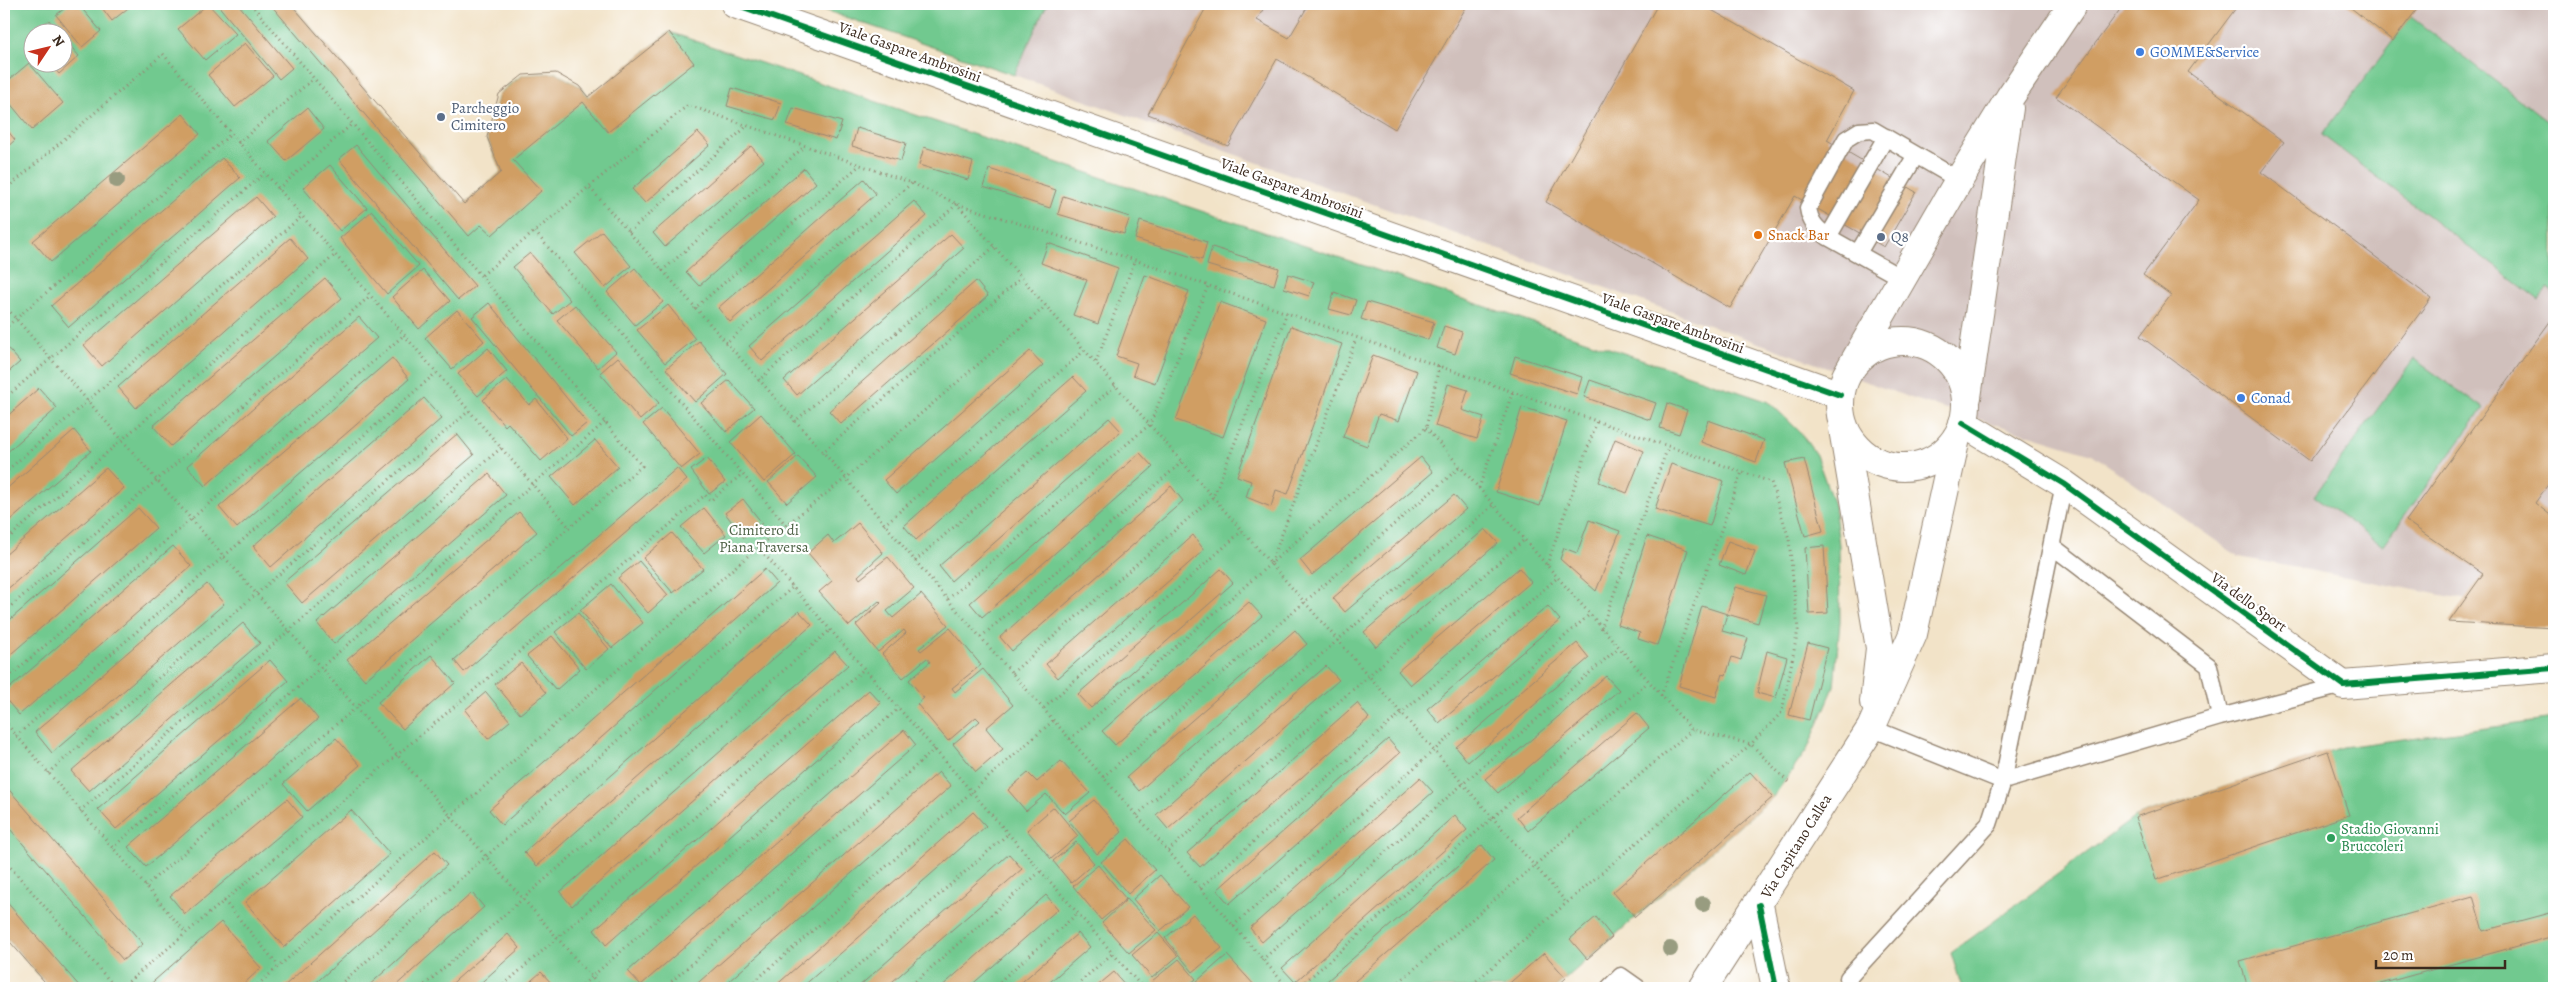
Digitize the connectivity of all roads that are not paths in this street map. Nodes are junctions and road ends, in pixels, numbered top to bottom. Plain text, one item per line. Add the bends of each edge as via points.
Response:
1 (2073, 4) edge
2 (748, 6) edge
3 (2010, 97) junction
4 (1886, 137) junction
5 (1916, 155) junction
6 (1959, 180) junction
7 (1828, 237) junction
8 (1858, 253) junction
9 (1903, 279) junction
10 (1842, 395) junction
11 (1961, 426) junction
12 (2064, 484) junction
13 (2052, 546) junction
14 (2554, 668) edge
15 (2343, 685) junction
16 (2220, 717) junction
17 (1871, 728) junction
18 (2004, 781) junction
19 (1759, 905) junction
20 (1848, 978) dead end
21 (1609, 988) edge
22 (1638, 988) edge
23 (1703, 988) edge
24 (1776, 988) edge

1 - 3 main road
2 - 10 main road, Viale Gaspare Ambrosini
3 - 6 main road
3 - 11 main road
4 - 5 lane
4 - 7 lane
4 - 7 lane via 1873,130 1859,131 1846,139 1808,208 1810,219
5 - 6 lane
5 - 8 lane
6 - 9 main road
7 - 8 lane
8 - 9 lane
9 - 10 main road
10 - 11 main road via 1846,433 1873,460 1890,466 1909,467 1928,462 1944,452
10 - 11 main road via 1857,360 1874,348 1893,342 1913,342 1932,348 1948,360 1960,376 1965,395
10 - 17 main road via 1880,648
11 - 12 main road, Via dello Sport
11 - 17 main road, Via Capitano Callea via 1913,634
12 - 13 lane
12 - 15 main road, Via dello Sport
13 - 16 lane via 2209,666
13 - 18 lane
14 - 15 main road
15 - 16 lane
16 - 18 lane
17 - 18 lane
17 - 19 main road, Via Capitano Callea
18 - 20 lane via 1989,824
19 - 23 main road, Via Capitano Callea
19 - 24 main road
21 - 22 lane via 1621,976

